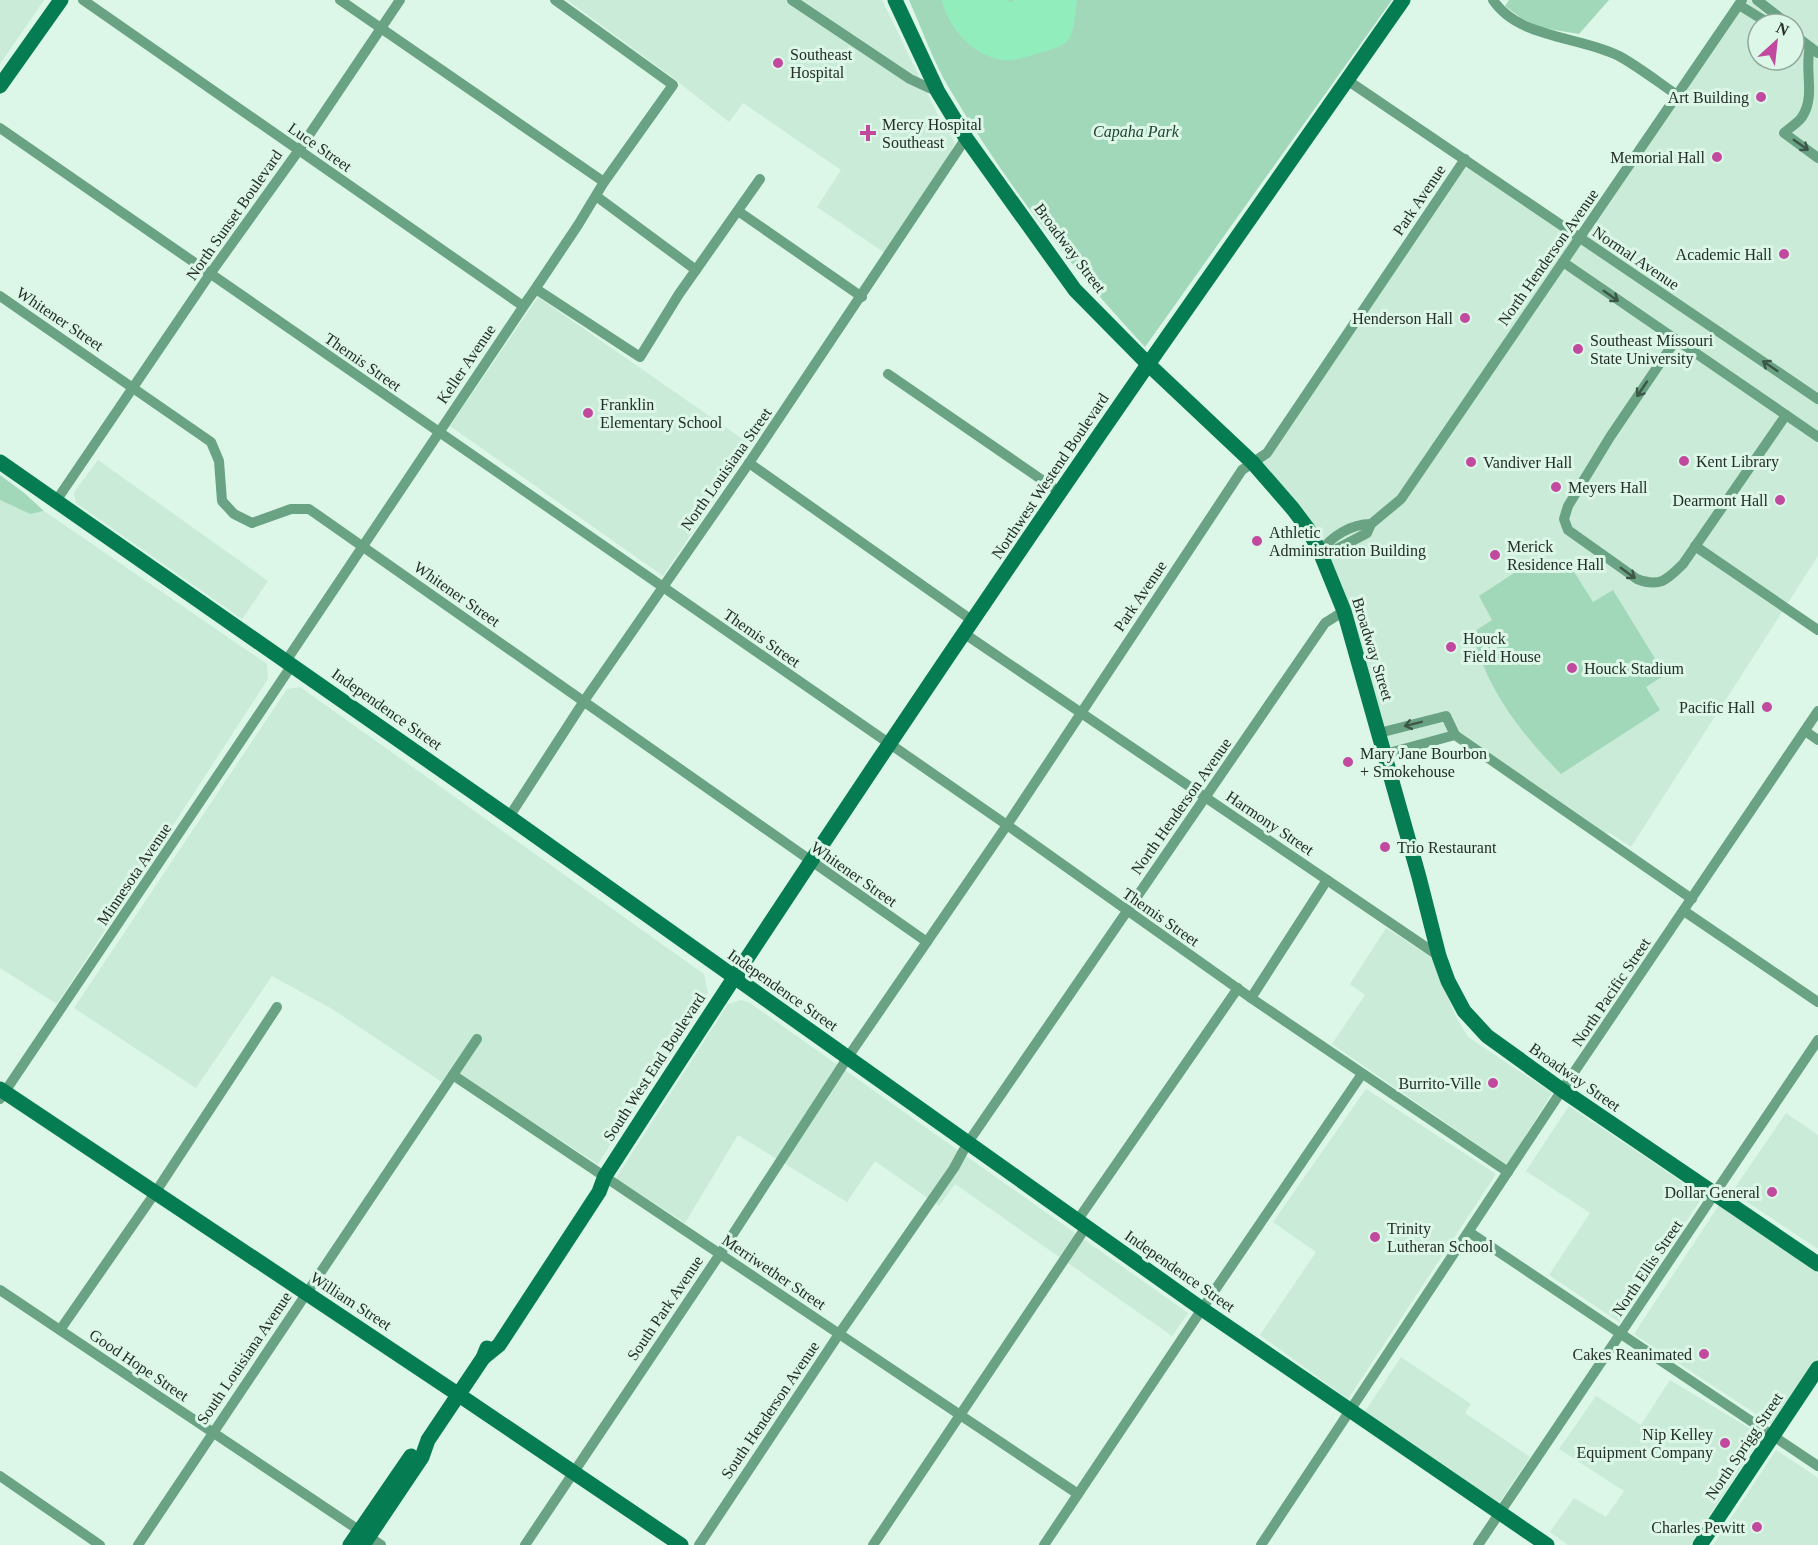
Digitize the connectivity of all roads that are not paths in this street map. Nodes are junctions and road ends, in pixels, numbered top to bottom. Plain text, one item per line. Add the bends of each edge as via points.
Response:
1 (61, 0) edge
2 (83, 0) edge
3 (340, 0) edge
4 (400, 0) edge
5 (555, 0) edge
6 (792, 0) edge
7 (895, 0) edge
8 (1403, 0) edge
9 (1493, 0) edge
10 (1757, 0) edge
11 (1740, 2) edge
12 (1754, 12) edge
13 (1772, 12) edge
14 (380, 28) junction
15 (1814, 50) edge
16 (1347, 80) junction
17 (0, 86) edge
18 (938, 92) junction
19 (1677, 95) junction
20 (0, 128) edge
21 (966, 138) junction
22 (299, 150) junction
23 (1818, 158) edge
24 (1465, 159) junction
25 (760, 179) dead end
26 (604, 182) junction
27 (596, 196) junction
28 (738, 211) junction
29 (1580, 238) junction
30 (1563, 262) junction
31 (696, 270) junction
32 (210, 274) junction
33 (0, 296) edge
34 (862, 297) junction
35 (523, 306) junction
36 (1675, 341) junction
37 (1148, 364) junction
38 (888, 374) dead end
39 (134, 388) junction
40 (1818, 399) edge
41 (1786, 415) junction
42 (439, 433) junction
43 (1818, 437) edge
44 (0, 462) edge
45 (749, 463) junction
46 (1253, 464) junction
47 (1061, 493) junction
48 (56, 501) junction
49 (361, 546) junction
50 (1695, 546) junction
51 (1320, 552) junction
52 (663, 587) junction
53 (1344, 611) junction
54 (969, 628) junction
55 (1818, 630) edge
56 (289, 663) junction
57 (584, 701) junction
58 (1818, 711) edge
59 (1080, 713) junction
60 (1804, 731) junction
61 (1379, 733) junction
62 (1455, 735) junction
63 (1818, 740) edge
64 (890, 745) junction
65 (1385, 754) junction
66 (1206, 798) junction
67 (508, 816) junction
68 (1007, 825) junction
69 (810, 862) junction
70 (1327, 880) junction
71 (1692, 899) junction
72 (1127, 911) junction
73 (1684, 911) junction
74 (927, 942) junction
75 (1439, 956) junction
76 (734, 978) junction
77 (1238, 988) junction
78 (1251, 998) junction
79 (1818, 1002) edge
80 (278, 1007) dead end
81 (477, 1039) dead end
82 (1818, 1040) edge
83 (848, 1057) junction
84 (1362, 1074) junction
85 (453, 1075) junction
86 (1562, 1090) junction
87 (2, 1094) edge
88 (967, 1143) junction
89 (1508, 1172) junction
90 (605, 1176) junction
91 (155, 1193) junction
92 (1715, 1195) junction
93 (1082, 1224) junction
94 (1470, 1232) junction
95 (720, 1254) junction
96 (1818, 1264) edge
97 (0, 1290) edge
98 (306, 1294) junction
99 (1202, 1309) junction
100 (60, 1330) junction
101 (1622, 1333) junction
102 (839, 1334) junction
103 (1818, 1368) edge
104 (459, 1395) junction
105 (1349, 1410) junction
106 (960, 1415) junction
107 (212, 1432) junction
108 (1773, 1436) junction
109 (1818, 1466) edge
110 (573, 1472) junction
111 (0, 1476) edge
112 (1078, 1494) junction
113 (1499, 1512) junction
114 (368, 1540) edge
115 (98, 1545) edge
116 (138, 1545) edge
117 (350, 1545) edge
118 (525, 1545) edge
119 (681, 1545) edge
120 (699, 1545) edge
121 (873, 1545) edge
122 (1044, 1545) edge
123 (1261, 1545) edge
124 (1478, 1545) edge
125 (1547, 1545) edge
126 (1700, 1545) edge

1 - 17 street
2 - 22 street, Luce Street
3 - 14 street
4 - 14 street, North Sunset Boulevard
5 - 26 street, Keller Avenue via 673,85
6 - 18 street via 910,79
7 - 18 street, Broadway Street
8 - 16 street, Northwest Westend Boulevard
9 - 19 street via 1519,22 1543,34 1619,57
10 - 13 street
11 - 12 street
11 - 19 street, North Henderson Avenue
14 - 22 street, North Sunset Boulevard
14 - 26 street
15 -> 23 street via 1807,59 1810,99 1802,118 1784,133
16 - 24 street, Normal Avenue
16 - 37 street, Northwest Westend Boulevard
18 - 21 street, Broadway Street
19 - 29 street, North Henderson Avenue
20 - 32 street, Themis Street
21 - 34 street, North Louisiana Street
21 - 37 street, Broadway Street via 1076,290
22 - 32 street, North Sunset Boulevard
22 - 35 street, Luce Street
24 - 29 street, Normal Avenue
24 - 46 street, Park Avenue via 1267,453
25 - 28 street
26 - 27 street, Keller Avenue
27 - 31 street
27 - 35 street, Keller Avenue
28 - 31 street
28 - 34 street
29 - 30 street, North Henderson Avenue
40 -> 29 street, Normal Avenue
30 -> 36 street
30 - 51 street, North Henderson Avenue via 1401,500 1371,524 1359,524 1329,539
31 - 35 street via 640,357 536,289
32 - 39 street, North Sunset Boulevard
32 - 42 street, Themis Street
33 - 39 street, Whitener Street
34 - 45 street, North Louisiana Street
35 - 42 street, Keller Avenue
36 - 41 street
36 -> 50 street via 1605,446 1564,519 1568,530 1649,584 1667,580
37 - 46 street, Broadway Street
37 - 47 street, Northwest Westend Boulevard
38 - 47 street
39 - 48 street, North Sunset Boulevard
39 - 49 street, Whitener Street via 211,442 219,461 222,501 234,514 252,523 291,509 309,509
41 - 43 street
41 - 50 street
42 - 49 street, Keller Avenue
42 - 52 street, Themis Street
44 - 48 street, Independence Street
45 - 52 street, North Louisiana Street
45 - 54 street
46 - 51 street, Broadway Street via 1293,509
46 - 59 street, Park Avenue via 1242,470
47 - 54 street, Northwest Westend Boulevard
48 - 56 street, Independence Street
49 - 56 street, Keller Avenue
49 - 57 street, Whitener Street
50 - 55 street
51 - 53 street, Broadway Street
52 - 57 street, North Louisiana Street
52 - 64 street, Themis Street
53 - 61 street, Broadway Street
53 - 66 street, North Henderson Avenue via 1325,623
54 - 59 street, Harmony Street
54 - 64 street, Northwest Westend Boulevard
56 - 67 street, Independence Street
56 - 87 street, Minnesota Avenue
57 - 67 street, North Louisiana Street
57 - 69 street, Whitener Street
58 - 60 street, North Pacific Street
59 - 66 street, Harmony Street
59 - 68 street, Park Avenue
60 - 63 street
60 - 71 street, North Pacific Street
62 -> 61 street via 1446,716
61 - 65 street, Broadway Street
62 - 65 street
62 - 71 street
64 - 68 street, Themis Street
64 - 69 street, Northwest Westend Boulevard
65 - 75 street, Broadway Street
66 - 70 street, Harmony Street
66 - 72 street, North Henderson Avenue
67 - 76 street, Independence Street
68 - 72 street, Themis Street
68 - 74 street, Park Avenue
69 - 74 street, Whitener Street
69 - 76 street, Northwest Westend Boulevard
70 - 75 street, Harmony Street
70 - 78 street
71 - 73 street, North Pacific Street
72 - 77 street, Themis Street
72 - 88 street, North Henderson Avenue
73 - 79 street
73 - 86 street, North Pacific Street
74 - 83 street, Park Avenue
75 - 86 street, Broadway Street via 1464,1011 1487,1036
76 - 83 street, Independence Street
76 - 90 street, South West End Boulevard
77 - 78 street, Themis Street
77 - 93 street
78 - 84 street, Themis Street
80 - 91 street
81 - 85 street, South Louisiana Avenue
82 - 92 street, North Ellis Street
83 - 88 street, Independence Street
83 - 95 street, South Park Avenue
84 - 89 street, Themis Street
84 - 99 street
85 - 90 street, Merriwether Street
85 - 98 street, South Louisiana Avenue
86 - 89 street, North Pacific Street
86 - 92 street, Broadway Street
87 - 91 street, William Street
88 - 93 street, Independence Street
88 - 102 street, South Henderson Avenue via 954,1168
89 - 94 street, North Pacific Street
90 - 95 street, Merriwether Street
90 - 104 street, South West End Boulevard via 592,1187 489,1340 483,1358
91 - 98 street, William Street
91 - 100 street
92 - 96 street, Broadway Street
92 - 101 street, North Ellis Street
93 - 99 street, Independence Street
93 - 106 street
94 - 101 street
94 - 105 street, North Pacific Street
95 - 102 street, Merriwether Street
95 - 110 street, South Park Avenue
97 - 100 street, Good Hope Street
98 - 104 street, William Street
98 - 107 street, South Louisiana Avenue
99 - 105 street, Independence Street
99 - 112 street
100 - 107 street, Good Hope Street
101 - 108 street
101 - 113 street, North Ellis Street
102 - 106 street, Merriwether Street
102 - 120 street, South Henderson Avenue
103 - 108 street, North Sprigg Street
104 - 110 street, William Street
104 - 114 street, South West End Boulevard
105 - 113 street, Independence Street
105 - 123 street, North Pacific Street
106 - 112 street, Merriwether Street
106 - 121 street
107 - 114 street, Good Hope Street
107 - 116 street, South Louisiana Avenue
108 - 109 street
108 - 126 street, North Sprigg Street
110 - 118 street, South Park Avenue
110 - 119 street, William Street
111 - 115 street
112 - 122 street
113 - 124 street, North Ellis Street
113 - 125 street, Independence Street
114 - 117 street, South West End Boulevard

